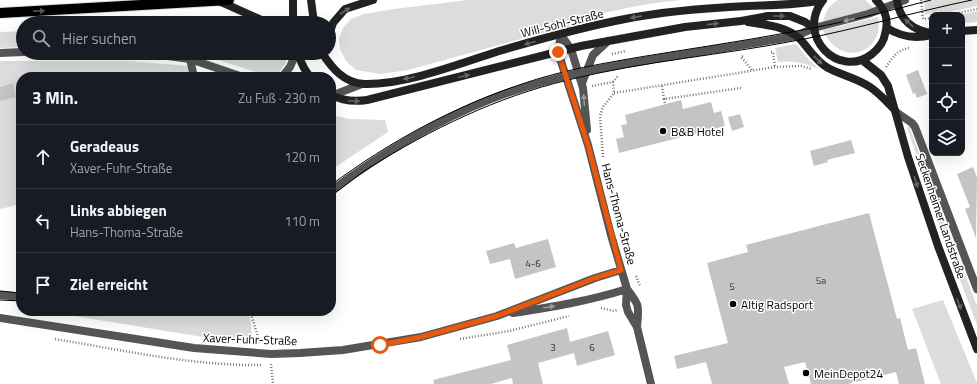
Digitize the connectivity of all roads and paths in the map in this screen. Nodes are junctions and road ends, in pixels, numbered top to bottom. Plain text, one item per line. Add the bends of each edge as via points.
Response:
1 (224, 0) edge
2 (293, 0) edge
3 (311, 0) edge
4 (374, 0) edge
5 (788, 0) edge
6 (823, 0) edge
7 (905, 0) edge
8 (921, 0) edge
9 (897, 2) edge
10 (751, 3) edge
11 (880, 3) edge
12 (776, 5) junction
13 (977, 8) edge
14 (960, 12) edge
15 (0, 13) edge
16 (255, 16) edge
17 (293, 16) edge
18 (313, 16) edge
19 (929, 18) edge
20 (336, 20) edge
21 (741, 21) junction
22 (814, 28) junction
23 (887, 28) junction
24 (977, 30) edge
25 (965, 32) edge
26 (929, 33) edge
27 (560, 35) junction
28 (929, 35) edge
29 (796, 36) junction
30 (608, 41) junction
31 (912, 48) dead end
32 (571, 49) junction
33 (16, 52) edge
34 (558, 52) junction
35 (625, 52) dead end
36 (0, 53) edge
37 (612, 54) dead end
38 (746, 56) dead end
39 (190, 60) edge
40 (193, 60) edge
41 (294, 60) edge
42 (300, 60) edge
43 (328, 60) edge
44 (862, 60) junction
45 (752, 70) junction
46 (814, 70) dead end
47 (193, 72) edge
48 (228, 72) edge
49 (286, 72) edge
50 (307, 72) edge
51 (583, 72) junction
52 (881, 75) junction
53 (565, 76) junction
54 (362, 84) junction
55 (602, 84) dead end
56 (662, 86) junction
57 (741, 88) dead end
58 (336, 93) edge
59 (614, 93) junction
60 (336, 96) edge
61 (664, 99) junction
62 (665, 104) dead end
63 (896, 112) junction
64 (588, 145) junction
65 (604, 160) dead end
66 (336, 186) edge
67 (621, 270) junction
68 (627, 289) junction
69 (977, 289) edge
70 (0, 295) edge
71 (16, 297) edge
72 (251, 316) edge
73 (497, 316) junction
74 (0, 318) edge
75 (977, 349) edge
76 (262, 353) junction
77 (272, 354) junction
78 (273, 384) edge
79 (651, 384) edge

15 -> 1 main road
1 - 16 main road
2 - 17 main road
3 - 18 main road
20 -> 4 main road via 345,9
5 - 12 main road
6 - 12 main road, Will-Sohl-Straße via 805,4
6 - 22 main road via 817,10
7 - 9 street
8 - 19 path via 923,19
9 - 11 street
26 -> 9 main road via 913,28 902,16
10 - 12 main road, Will-Sohl-Straße
10 -> 27 main road, Will-Sohl-Straße via 625,19
11 -> 22 street via 852,19
11 - 23 main road
13 - 14 path
21 -> 22 main road via 768,16 790,16
21 - 29 main road, Seckenheimer Landstraße via 785,29
30 -> 21 main road via 685,27
22 - 29 street
22 - 44 main road via 819,44 830,55 845,61
23 - 28 main road via 908,37
23 - 44 main road via 876,51
24 - 25 main road
27 - 32 street
27 - 34 street, Hans-Thoma-Straße
27 -> 54 main road, Will-Sohl-Straße via 419,76
29 - 51 street
29 -> 63 main road, Seckenheimer Landstraße via 818,61 871,87
30 - 32 main road
30 - 51 street, Hans-Thoma-Straße via 593,55
31 - 52 path via 900,50
32 - 34 main road
32 - 51 street
33 - 36 street
34 - 53 street, Hans-Thoma-Straße
60 -> 34 main road via 351,101 372,99
35 - 37 path
38 - 45 path via 741,57
39 - 47 street
40 - 48 street
41 - 49 street
42 - 50 main road
43 - 54 main road, Will-Sohl-Straße via 342,77
44 - 52 main road, Seckenheimer Landstraße
45 - 46 path via 787,65
45 - 56 path
51 - 53 street
64 -> 51 street, Hans-Thoma-Straße
52 - 63 main road, Seckenheimer Landstraße via 888,86
53 - 64 street, Hans-Thoma-Straße
53 - 66 street via 490,100 442,122 402,142
54 - 58 street
55 - 59 path via 612,82
56 - 59 path
56 - 61 path
57 - 61 path
59 - 65 path, Hans-Thoma-Straße via 603,107 600,116
61 - 62 path
63 - 69 street via 915,127
63 -> 75 main road, Seckenheimer Landstraße via 908,157 938,246
64 - 67 street, Hans-Thoma-Straße
67 - 68 street, Hans-Thoma-Straße
67 - 73 street, Xaver-Fuhr-Straße
73 -> 68 street, Xaver-Fuhr-Straße via 576,303
68 - 79 street, Hans-Thoma-Straße via 626,305 637,327
70 - 71 street
72 - 76 path
73 - 77 street, Xaver-Fuhr-Straße via 421,337 380,345
74 - 76 street, Xaver-Fuhr-Straße via 194,348
76 - 77 street, Xaver-Fuhr-Straße
77 - 78 path

